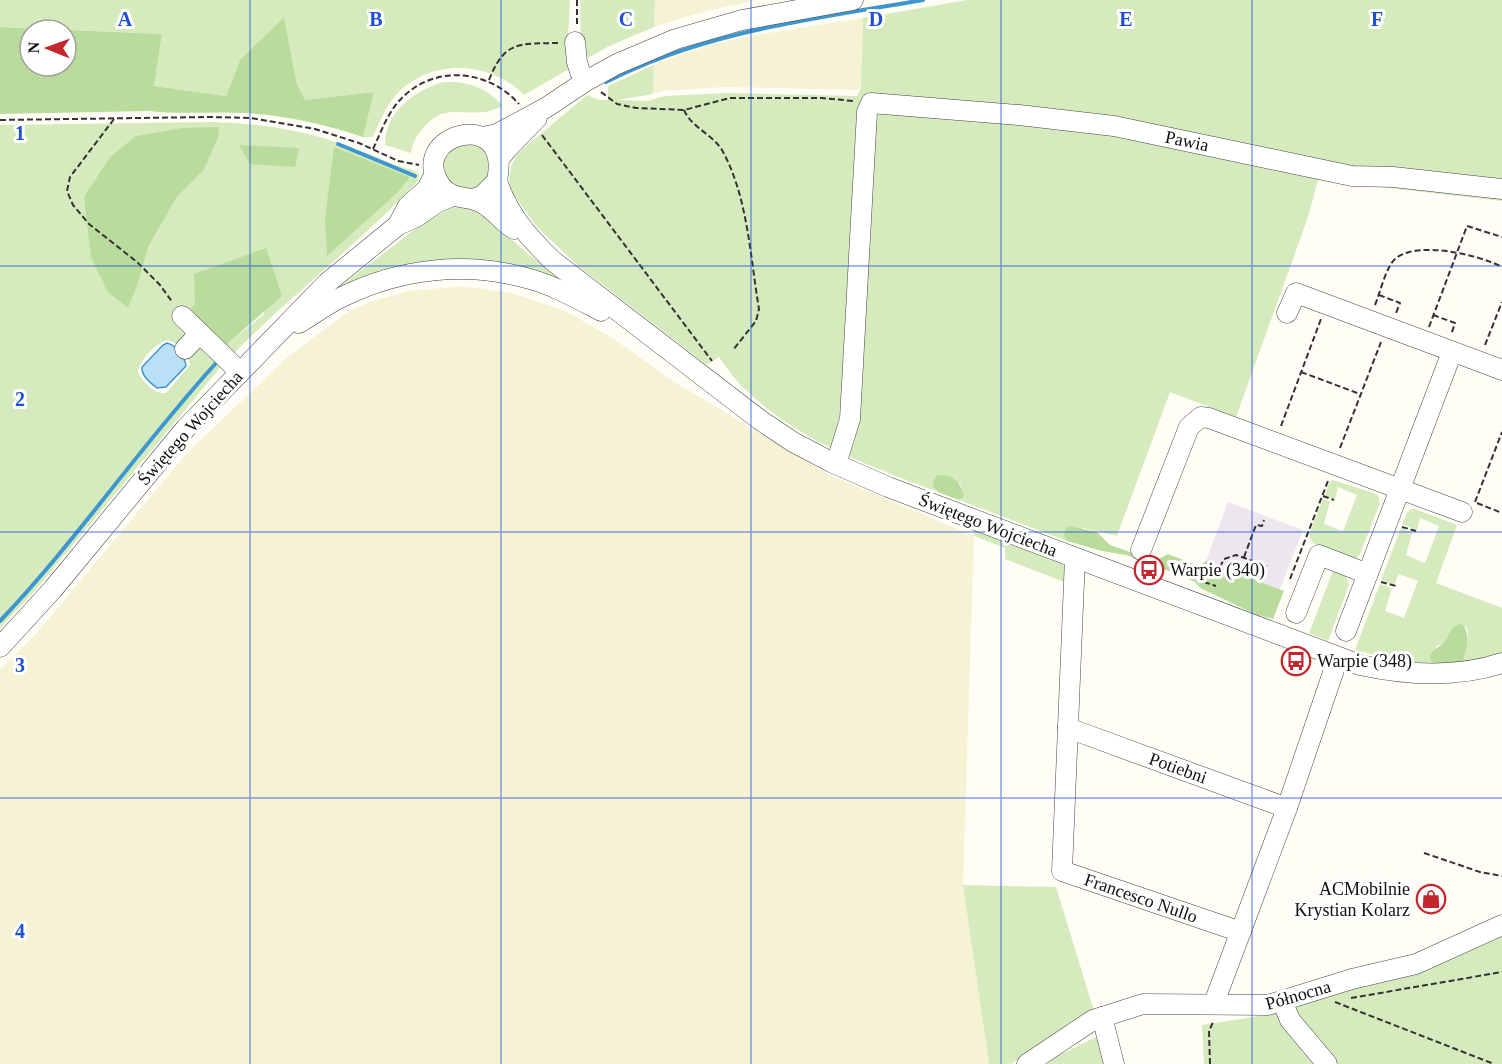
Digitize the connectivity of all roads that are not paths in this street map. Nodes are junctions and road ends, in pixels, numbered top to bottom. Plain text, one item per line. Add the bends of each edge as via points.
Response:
1 (853, 0) edge
2 (575, 42) road end
3 (583, 76) junction
4 (547, 107) junction
5 (482, 137) junction
6 (499, 159) junction
7 (430, 170) junction
8 (497, 181) junction
9 (1502, 189) edge
10 (452, 196) junction
11 (472, 199) junction
12 (398, 225) junction
13 (533, 242) junction
14 (1287, 314) dead end
15 (182, 316) road end
16 (641, 330) junction
17 (200, 333) junction
18 (275, 337) junction
19 (1451, 345) junction
20 (185, 349) dead end
21 (1502, 370) edge
22 (240, 372) junction
23 (836, 465) junction
24 (1400, 489) junction
25 (1462, 512) dead end
26 (1142, 550) dead end
27 (1075, 558) junction
28 (1373, 578) junction
29 (1296, 613) dead end
30 (1346, 631) dead end
31 (0, 647) edge
32 (1338, 658) junction
33 (1502, 663) edge
34 (1068, 728) junction
35 (1287, 808) junction
36 (1502, 925) edge
37 (1240, 932) junction
38 (1285, 1008) dead end
39 (1214, 1013) junction
40 (1101, 1017) junction
41 (1027, 1064) edge
42 (1114, 1064) edge
43 (1326, 1064) edge

1 - 3 street via 703,30
2 - 3 street
3 - 4 street
4 - 5 street via 497,134
4 - 6 street
5 - 6 street via 493,146
5 - 7 street via 458,135 447,141 438,150
6 - 8 street
7 - 10 street
7 - 12 street, Świętego Wojciecha via 427,189 408,206
8 - 11 street via 482,196
8 - 13 street, Świętego Wojciecha via 511,214
9 - 23 street, Pawia via 1352,176 1114,126 871,103 867,112 850,419
10 - 11 street
10 - 12 street, Świętego Wojciecha
11 - 13 street, Świętego Wojciecha
12 - 18 street, Świętego Wojciecha via 327,283
13 - 16 street, Świętego Wojciecha
14 - 19 street via 1296,293
15 - 17 street
16 - 18 street via 536,281 502,272 459,268 408,274 362,288
16 - 23 street, Świętego Wojciecha via 751,414
17 - 20 street
17 - 22 street
18 - 22 street, Świętego Wojciecha
19 - 21 street
19 - 24 street
22 - 31 street, Świętego Wojciecha via 186,428
23 - 27 street, Świętego Wojciecha
24 - 25 street
24 - 26 street via 1200,417 1189,427
24 - 28 street
27 - 32 street, Świętego Wojciecha
27 - 34 street, Francesco Nullo
28 - 29 street via 1319,555
28 - 30 street
32 - 33 street, Świętego Wojciecha via 1381,669 1434,673
32 - 35 street
34 - 35 street, Potiebni
34 - 37 street, Francesco Nullo via 1062,871
35 - 37 street
36 - 39 street, Północna via 1416,964 1352,979 1282,1002
37 - 39 street
38 - 43 street via 1290,1020
39 - 40 street, Północna via 1143,1004
40 - 41 street, Północna
40 - 42 street

